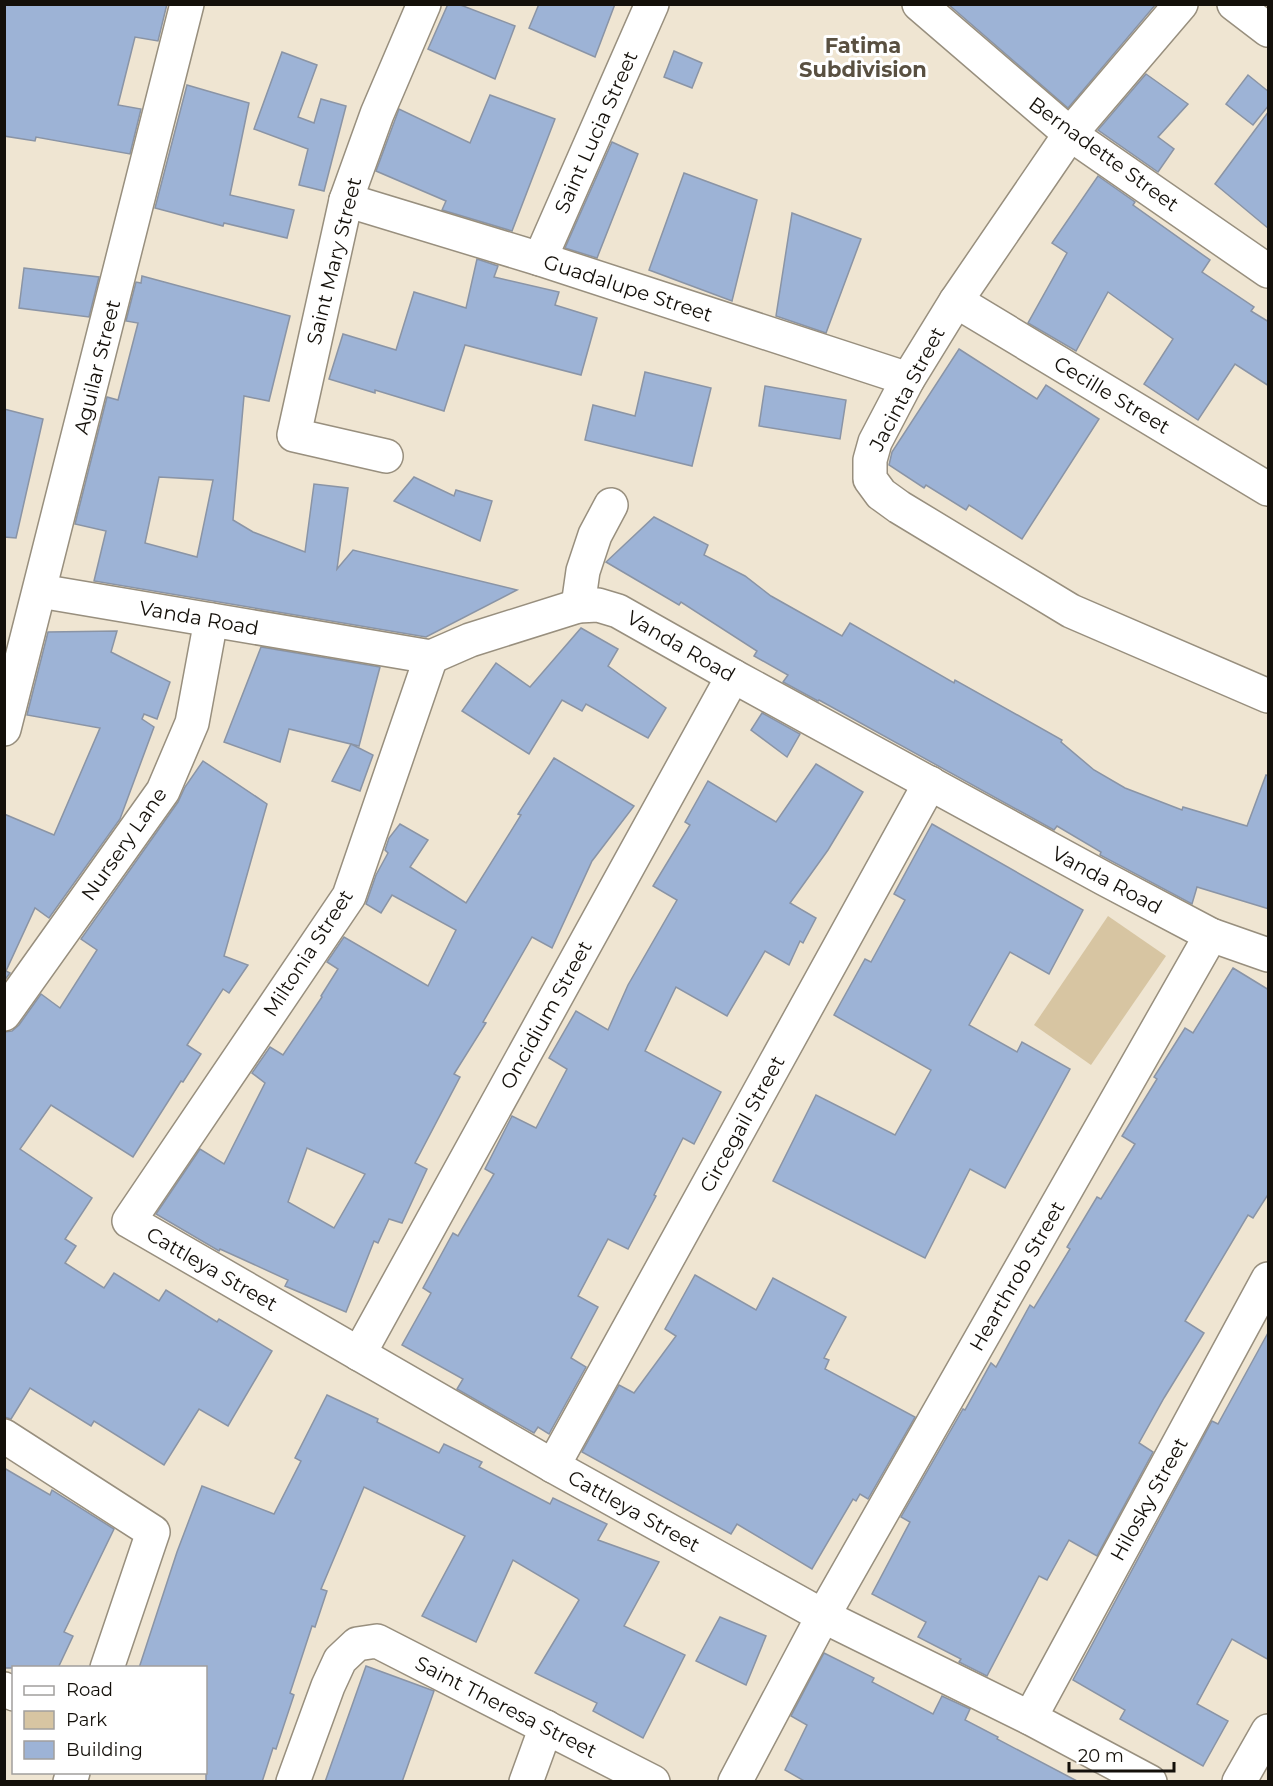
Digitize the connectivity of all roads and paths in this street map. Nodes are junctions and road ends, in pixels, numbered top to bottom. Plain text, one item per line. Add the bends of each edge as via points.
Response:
1 (187, 4) edge
2 (424, 4) edge
3 (652, 4) edge
4 (919, 4) edge
5 (1181, 4) edge
6 (1234, 4) edge
7 (1269, 30) edge
8 (1070, 134) junction
9 (346, 200) junction
10 (540, 259) junction
11 (1269, 271) edge
12 (956, 301) junction
13 (909, 379) junction
14 (386, 456) dead end
15 (1269, 489) edge
16 (611, 505) dead end
17 (40, 591) junction
18 (578, 606) junction
19 (212, 620) junction
20 (430, 657) junction
21 (733, 676) junction
22 (1266, 688) edge
23 (4, 729) edge
24 (930, 783) junction
25 (1211, 935) junction
26 (1269, 955) edge
27 (4, 1014) edge
28 (129, 1221) joint
29 (1269, 1279) edge
30 (359, 1354) junction
31 (4, 1436) edge
32 (553, 1466) junction
33 (823, 1616) junction
34 (108, 1666) edge
35 (1030, 1718) junction
36 (546, 1727) junction
37 (1269, 1731) edge
38 (293, 1782) edge
39 (526, 1782) edge
40 (653, 1782) edge
41 (735, 1782) edge
42 (1150, 1782) edge
43 (1239, 1782) edge

1 - 17 street, Aguilar Street
2 - 9 street, Saint Mary Street
3 - 10 street, Saint Lucia Street
4 - 8 street, Bernadette Street
5 - 8 street, Jacinta Street
6 - 7 street
8 - 11 street, Bernadette Street
8 - 12 street, Jacinta Street
9 - 10 street, Guadalupe Street
9 - 14 street, Saint Mary Street via 294,435
10 - 13 street, Guadalupe Street
12 - 13 street, Jacinta Street
12 - 15 street, Cecille Street
13 - 22 street, Jacinta Street via 875,442 870,460 870,479 881,494 1071,611
16 - 18 street via 594,535
17 - 19 street, Vanda Road
17 - 23 street, Aguilar Street
18 - 20 street, Vanda Road via 470,640
18 - 21 street, Vanda Road via 598,604 618,611
19 - 20 street, Vanda Road
19 - 27 street, Nursery Lane via 192,723 163,791
20 - 28 street, Miltonia Street via 349,896
21 - 24 street, Vanda Road
21 - 30 street, Oncidium Street
24 - 25 street, Vanda Road
24 - 32 street, Circegail Street
25 - 26 street, Vanda Road
25 - 33 street, Hearthrob Street
28 - 30 street, Cattleya Street
29 - 35 street, Hilosky Street
30 - 32 street, Cattleya Street
31 - 34 street via 153,1532
32 - 33 street, Cattleya Street
33 - 35 street, Cattleya Street
33 - 41 street, Hearthrob Street
35 - 42 street, Cattleya Street
36 - 38 street, Saint Theresa Street via 377,1641 357,1644 340,1660
36 - 39 street
36 - 40 street, Saint Theresa Street
37 - 43 street

